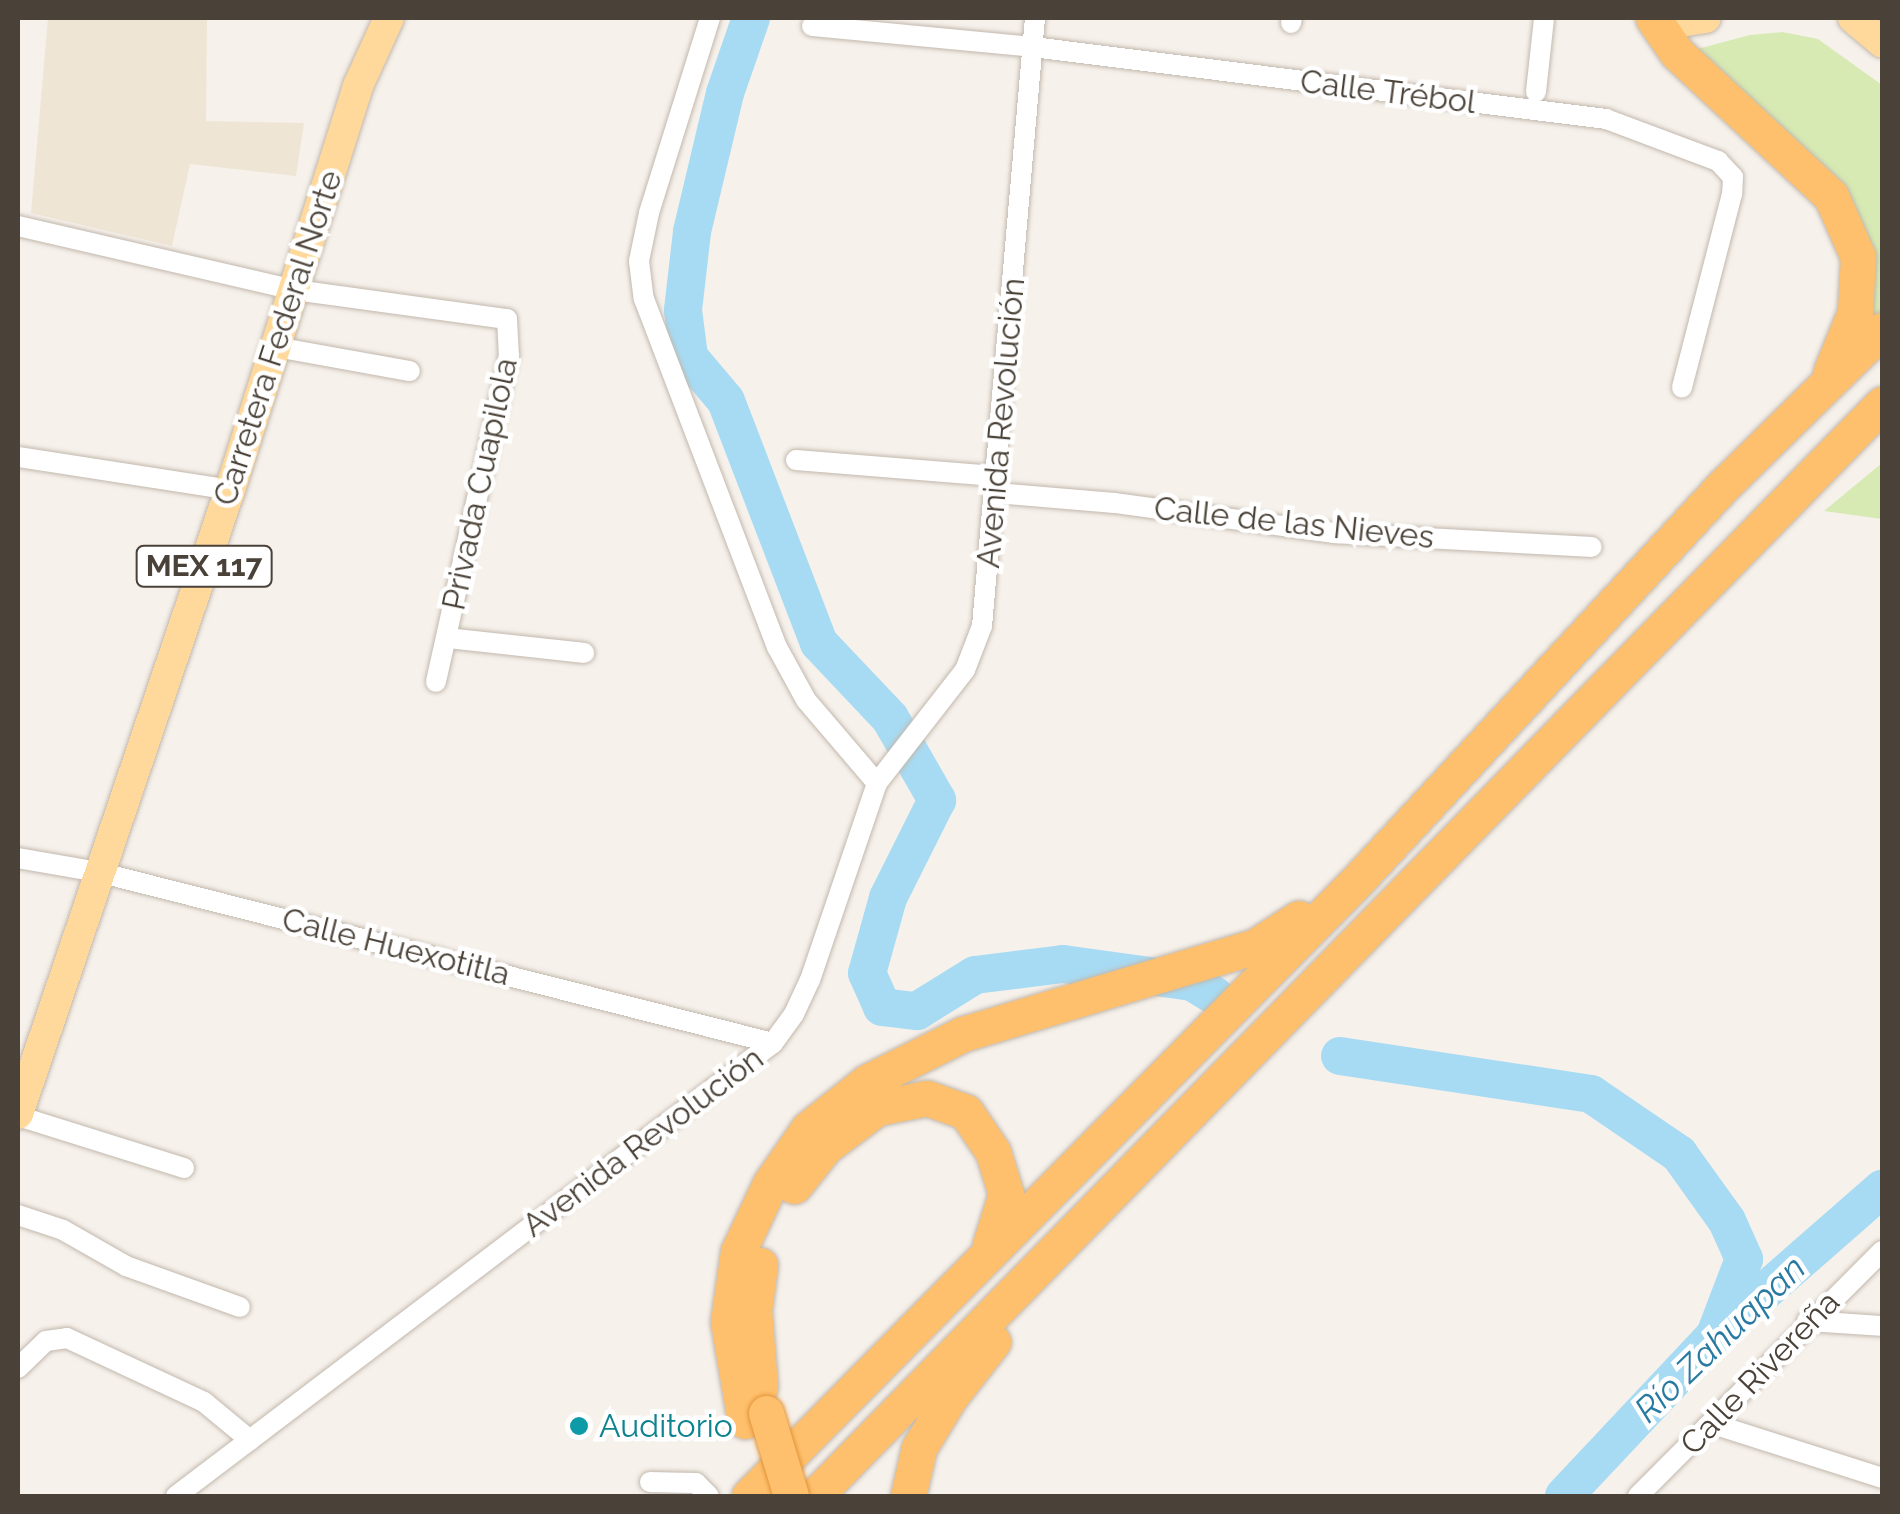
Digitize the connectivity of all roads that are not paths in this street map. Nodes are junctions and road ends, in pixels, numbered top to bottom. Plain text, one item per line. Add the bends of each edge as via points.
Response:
1 (389, 18) edge
2 (710, 18) edge
3 (1035, 18) edge
4 (1544, 18) edge
5 (1654, 18) edge
6 (1663, 18) edge
7 (1706, 18) edge
8 (1852, 18) edge
9 (812, 26) dead end
10 (1882, 42) edge
11 (1033, 47) junction
12 (1536, 92) dead end
13 (18, 226) edge
14 (294, 290) junction
15 (1882, 330) edge
16 (276, 346) junction
17 (410, 371) dead end
18 (1682, 388) dead end
19 (1808, 402) junction
20 (1882, 404) edge
21 (1882, 421) edge
22 (1842, 447) junction
23 (18, 457) edge
24 (796, 460) dead end
25 (996, 484) junction
26 (230, 490) junction
27 (1592, 548) dead end
28 (447, 638) junction
29 (584, 654) dead end
30 (436, 682) dead end
31 (882, 776) junction
32 (18, 858) edge
33 (98, 872) junction
34 (1358, 880) junction
35 (773, 1043) junction
36 (18, 1115) edge
37 (184, 1168) dead end
38 (18, 1215) edge
39 (1882, 1251) edge
40 (988, 1252) junction
41 (1008, 1299) junction
42 (240, 1307) dead end
43 (1808, 1321) junction
44 (1882, 1326) edge
45 (18, 1368) edge
46 (756, 1417) junction
47 (1713, 1424) junction
48 (250, 1440) junction
49 (1882, 1478) edge
50 (650, 1482) dead end
51 (176, 1496) edge
52 (709, 1496) edge
53 (749, 1496) edge
54 (769, 1496) edge
55 (792, 1496) edge
56 (815, 1496) edge
57 (908, 1496) edge
58 (1638, 1496) edge

1 - 14 main road, Carretera Federal Norte / MEX 117 via 358,86
2 - 31 street via 649,213 639,260 644,299 778,647 806,700
3 - 11 street, Avenida Revolución
4 - 12 street
5 - 19 highway via 1677,53 1831,196 1858,257 1854,312 1838,362
6 - 7 main road
8 - 10 main road
9 - 11 street, Calle Trébol
11 - 18 street, Calle Trébol via 1606,119 1718,160 1733,178 1732,194
11 - 25 street, Avenida Revolución
13 - 14 street
14 - 16 main road, Carretera Federal Norte / MEX 117
14 - 28 street, Privada Cuapilola via 507,319 509,355
15 - 19 highway
16 - 17 street
16 - 26 main road, Carretera Federal Norte / MEX 117
19 - 34 highway
20 - 22 highway
21 - 22 highway
22 - 41 highway
23 - 26 street
24 - 25 street, Calle de las Nieves
25 - 27 street, Calle de las Nieves via 1334,533
25 - 31 street, Avenida Revolución via 976,650
26 - 33 main road, Carretera Federal Norte / MEX 117
28 - 29 street
28 - 30 street, Privada Cuapilola
31 - 35 street, Avenida Revolución via 810,980
32 - 33 street, Calle Huexotitla
33 - 35 street, Calle Huexotitla
33 - 36 main road, Carretera Federal Norte / MEX 117
34 - 40 highway
34 - 46 highway via 1256,946 963,1034 867,1082 808,1129 770,1184 738,1252 728,1322
35 - 48 street, Avenida Revolución
36 - 37 street
38 - 42 street via 63,1230 126,1266
39 - 43 street, Calle Rivereña
40 - 46 highway via 1006,1194 994,1152 966,1112 927,1098 877,1108 825,1147 798,1179 761,1255 754,1310
40 - 53 highway
41 - 56 highway
41 - 57 highway via 1000,1332 920,1448
43 - 44 street
43 - 47 street, Calle Rivereña
45 - 48 street via 46,1340 67,1338 204,1402
46 - 54 highway
46 - 55 highway, bridge
47 - 49 street
47 - 58 street, Calle Rivereña
48 - 51 street, Avenida Revolución
50 - 52 street via 696,1483

